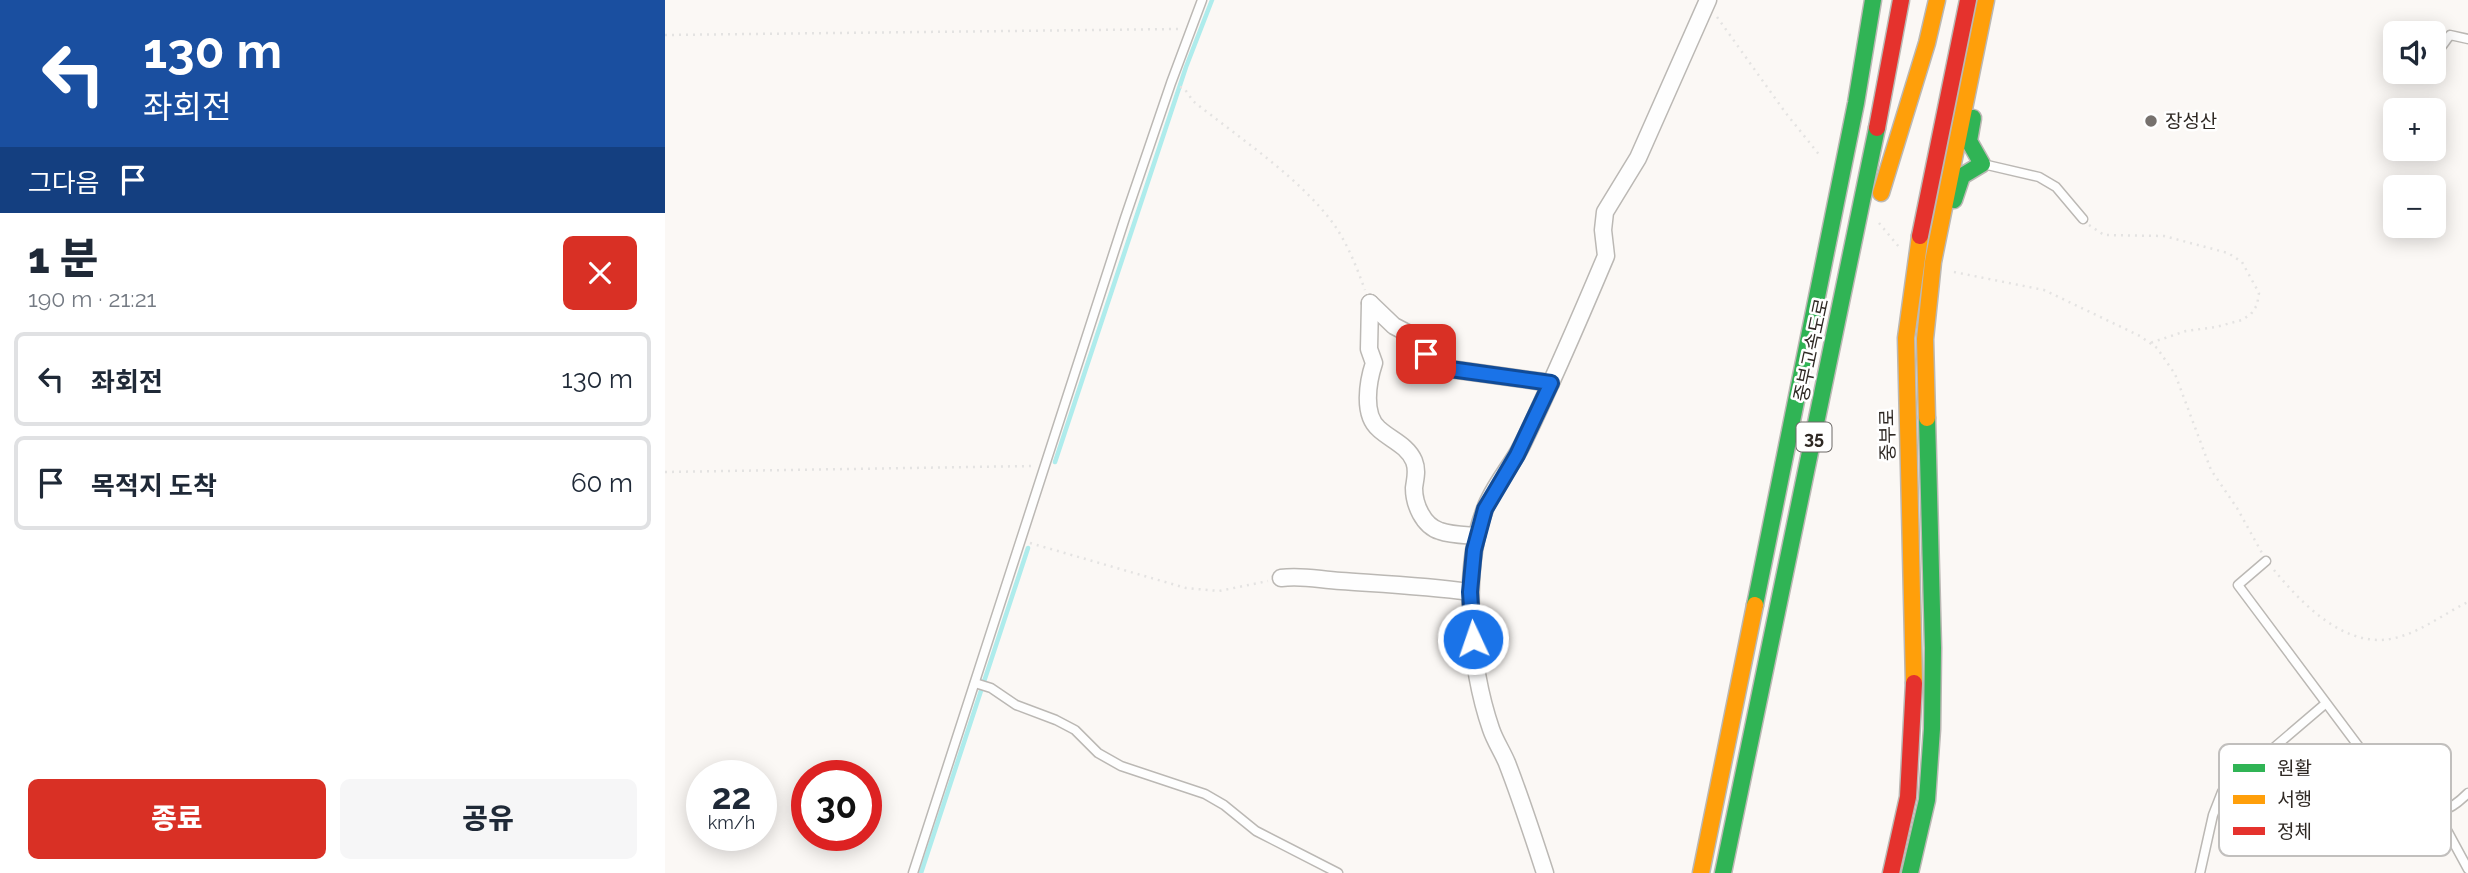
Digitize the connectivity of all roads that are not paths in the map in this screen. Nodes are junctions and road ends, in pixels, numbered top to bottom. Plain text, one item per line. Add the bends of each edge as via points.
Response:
1 (1202, 0) edge
2 (1858, 0) edge
3 (1873, 0) edge
4 (1901, 0) edge
5 (1937, 0) edge
6 (1968, 0) edge
7 (1987, 0) edge
8 (1707, 2) edge
9 (2468, 38) edge
10 (2446, 40) edge
11 (1851, 128) junction
12 (1982, 164) junction
13 (2083, 219) road end
14 (1933, 262) junction
15 (1832, 353) junction
16 (1551, 383) junction
17 (1477, 536) junction
18 (2266, 561) road end
19 (1282, 578) road end
20 (1470, 592) junction
21 (977, 683) junction
22 (2325, 704) junction
23 (2279, 744) edge
24 (2357, 744) edge
25 (2468, 793) edge
26 (2219, 800) edge
27 (2451, 805) edge
28 (2451, 838) edge
29 (2468, 869) edge
30 (913, 873) edge
31 (1338, 873) edge
32 (1545, 873) edge
33 (1701, 873) edge
34 (1723, 873) edge
35 (1891, 873) edge
36 (1910, 873) edge
37 (2200, 873) edge

1 - 21 lane via 1125,218
2 - 11 main road
3 - 11 main road, 중부고속도로 / 35
4 - 15 main road, 중부고속도로 / 35
5 - 15 main road
6 - 35 main road, 중부로 via 1915,260 1906,338 1913,728 1909,797
7 - 12 main road via 1985,60 1969,141
7 - 14 main road, 중부로
8 - 16 street via 1638,158 1605,212 1606,256
9 - 10 lane via 2450,35
11 - 33 main road, 중부고속도로 / 35
12 - 13 lane via 2039,177 2056,187
12 - 14 main road via 1962,176
14 - 36 main road, 중부로 via 1925,339 1932,729 1927,800
15 - 34 main road, 중부고속도로 / 35
16 - 17 street via 1485,509
16 - 17 street via 1443,368 1426,354 1417,338 1394,326 1370,303 1372,421 1405,447 1414,461 1415,504 1432,527
17 - 20 street
18 - 22 lane via 2238,585
19 - 20 street
20 - 32 street via 1473,639 1488,718
21 - 30 lane
21 - 31 lane via 1075,730 1098,753 1121,766 1205,794 1256,831
22 - 23 lane
22 - 24 lane
25 - 27 lane
26 - 37 lane
28 - 29 lane

